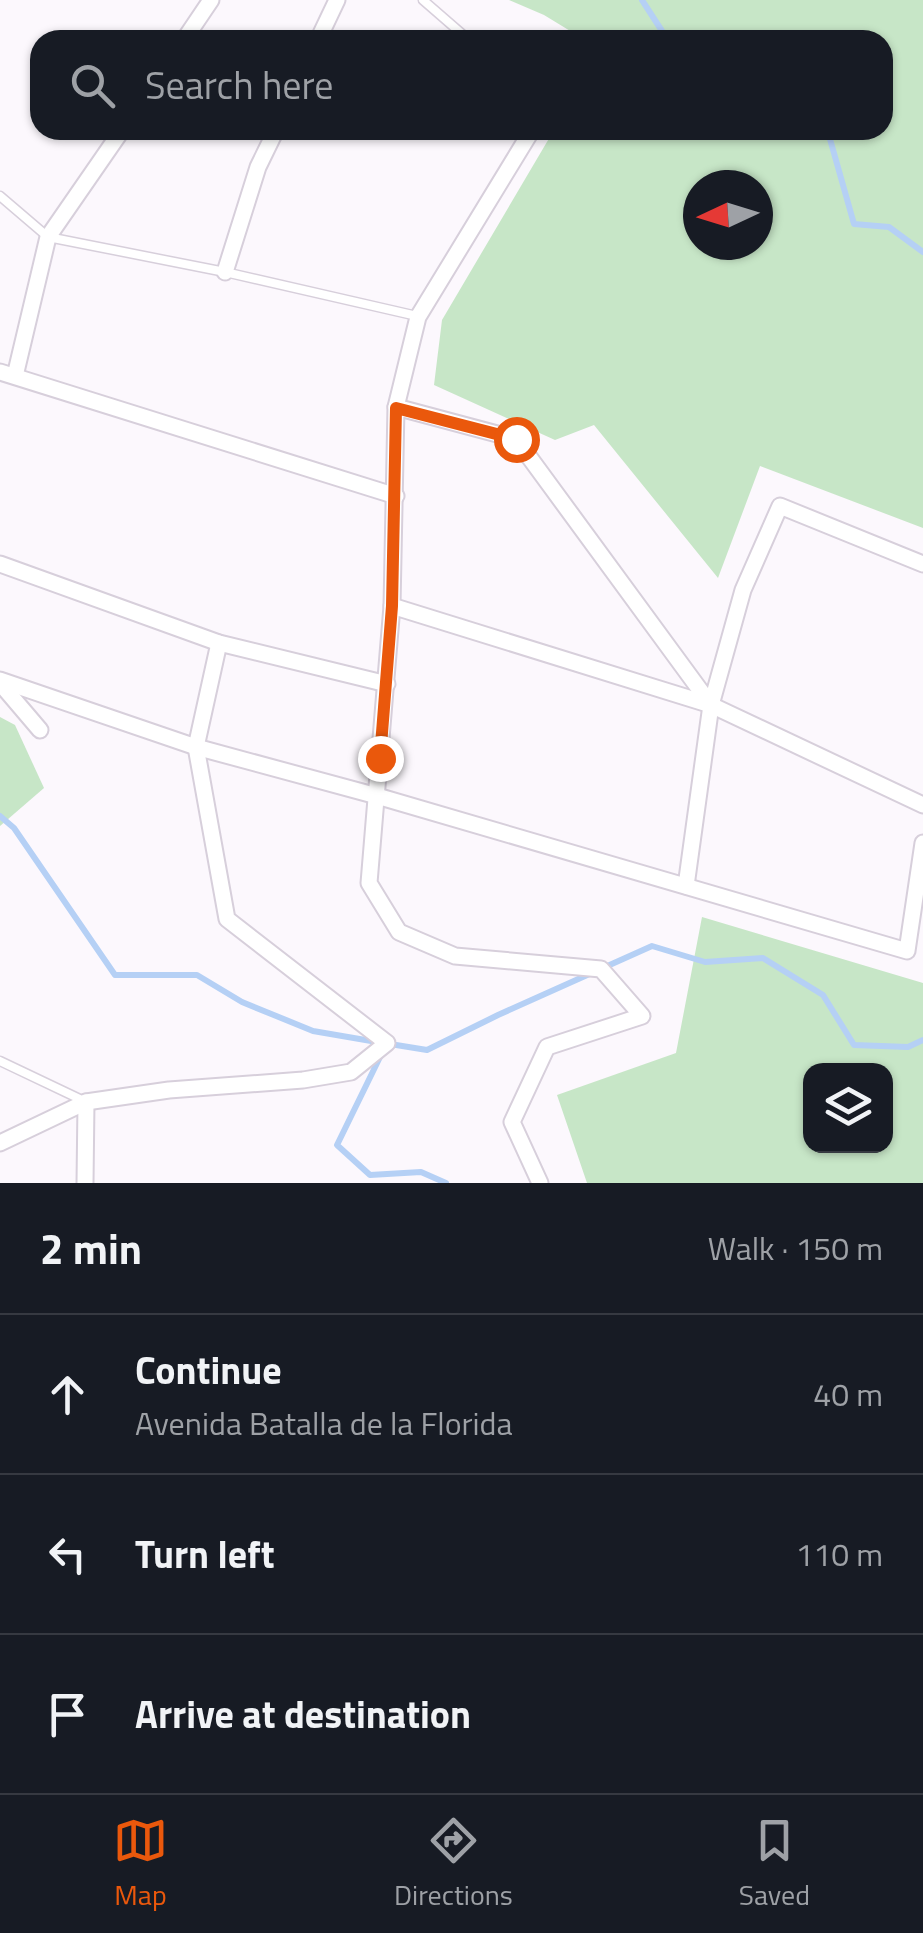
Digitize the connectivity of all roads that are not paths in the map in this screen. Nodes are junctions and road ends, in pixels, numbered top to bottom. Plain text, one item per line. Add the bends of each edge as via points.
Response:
1 (211, 0) edge
2 (337, 0) edge
3 (423, 0) edge
4 (191, 30) edge
5 (323, 30) edge
6 (458, 30) edge
7 (115, 140) edge
8 (271, 140) edge
9 (526, 140) edge
10 (0, 196) edge
11 (48, 237) junction
12 (225, 272) junction
13 (418, 317) junction
14 (8, 374) edge
15 (396, 408) junction
16 (396, 496) junction
17 (0, 564) edge
18 (923, 564) edge
19 (392, 606) junction
20 (219, 643) junction
21 (0, 682) edge
22 (387, 684) junction
23 (711, 705) junction
24 (40, 730) dead end
25 (196, 747) junction
26 (378, 796) junction
27 (923, 804) edge
28 (923, 843) edge
29 (686, 886) junction
30 (0, 1061) edge
31 (86, 1102) junction
32 (0, 1142) edge
33 (84, 1183) edge
34 (540, 1183) edge

1 - 4 street
2 - 5 street
3 - 6 lane
7 - 11 street
8 - 12 street
9 - 13 street
10 - 11 lane
11 - 12 lane
11 - 14 street
12 - 13 lane
13 - 15 street
14 - 16 street
15 - 16 street
15 - 23 street via 516,439
16 - 19 street
17 - 20 street
18 - 23 street via 780,506 742,590
19 - 22 street
19 - 23 street
20 - 22 street
20 - 25 street
21 - 24 street
21 - 25 street
22 - 26 street
23 - 27 street
23 - 29 street
25 - 26 street
25 - 31 street via 227,919 387,1044 351,1072
26 - 29 street
26 - 34 street via 369,883 399,932 454,956 601,969 642,1016 547,1046 512,1122
28 - 29 street via 907,951
30 - 31 lane
31 - 32 street
31 - 33 street

